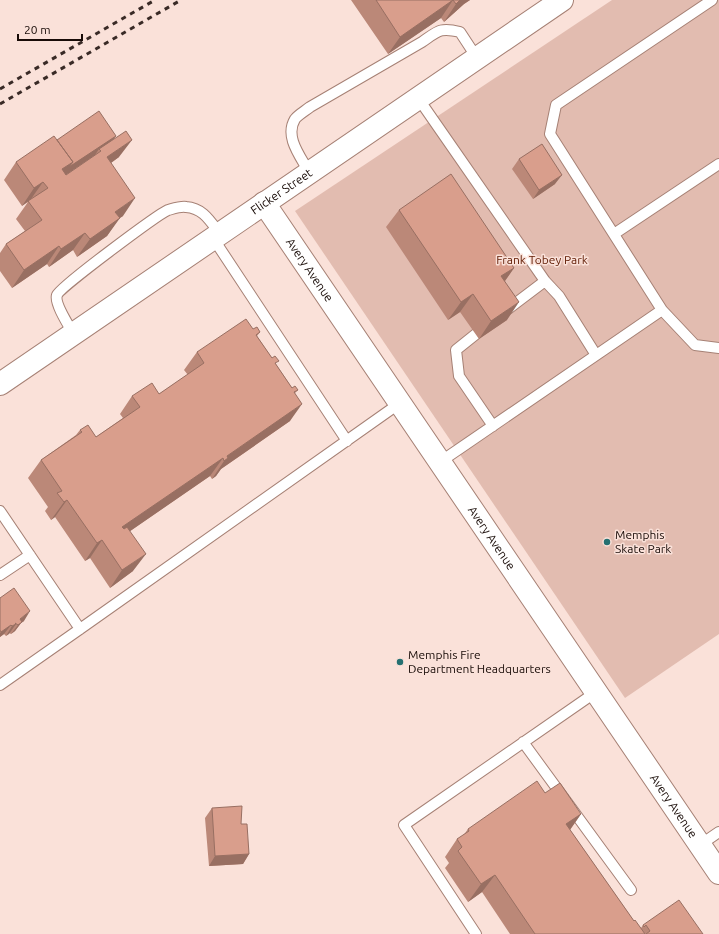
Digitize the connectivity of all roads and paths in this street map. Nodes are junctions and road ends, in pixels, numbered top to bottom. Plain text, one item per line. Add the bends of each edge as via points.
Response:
1 (562, 0) edge
2 (712, 0) edge
3 (477, 58) junction
4 (418, 98) junction
5 (719, 164) edge
6 (310, 172) junction
7 (264, 203) junction
8 (614, 234) junction
9 (216, 236) junction
10 (544, 281) junction
11 (662, 310) junction
12 (502, 313) edge
13 (74, 333) junction
14 (476, 334) dead end
15 (719, 348) edge
16 (596, 355) junction
17 (0, 384) edge
18 (400, 404) junction
19 (493, 426) junction
20 (347, 441) junction
21 (440, 462) junction
22 (0, 511) edge
23 (30, 555) junction
24 (0, 575) edge
25 (80, 629) junction
26 (0, 685) edge
27 (596, 692) junction
28 (524, 742) junction
29 (719, 832) edge
30 (700, 845) junction
31 (719, 873) edge
32 (631, 890) dead end
33 (476, 934) edge

1 - 3 street, Flicker Street
2 - 8 lane via 556,105 550,134
3 - 4 street, Flicker Street
3 - 6 lane via 460,32 445,29 438,31 310,107 295,118 290,130 294,144
4 - 6 street, Flicker Street
4 - 10 lane
5 - 8 lane
6 - 7 street, Flicker Street
7 - 9 street, Flicker Street
7 - 18 street, Avery Avenue
8 - 11 lane
9 - 13 street, Flicker Street
9 - 13 lane via 204,212 185,206 168,211 63,287 57,295 56,302
9 - 20 lane
10 - 12 lane
10 - 16 lane via 559,296
11 - 15 lane via 695,345
11 - 16 lane
13 - 17 street, Flicker Street
14 - 19 lane via 456,350 459,376
16 - 19 lane
18 - 20 lane
18 - 21 street, Avery Avenue
19 - 21 lane
20 - 25 lane
21 - 27 street, Avery Avenue
22 - 23 lane
23 - 24 lane
23 - 25 lane
25 - 26 lane
27 - 28 lane
27 - 30 street, Avery Avenue
28 - 32 lane
28 - 33 lane via 404,826
29 - 30 lane
30 - 31 street, Avery Avenue

